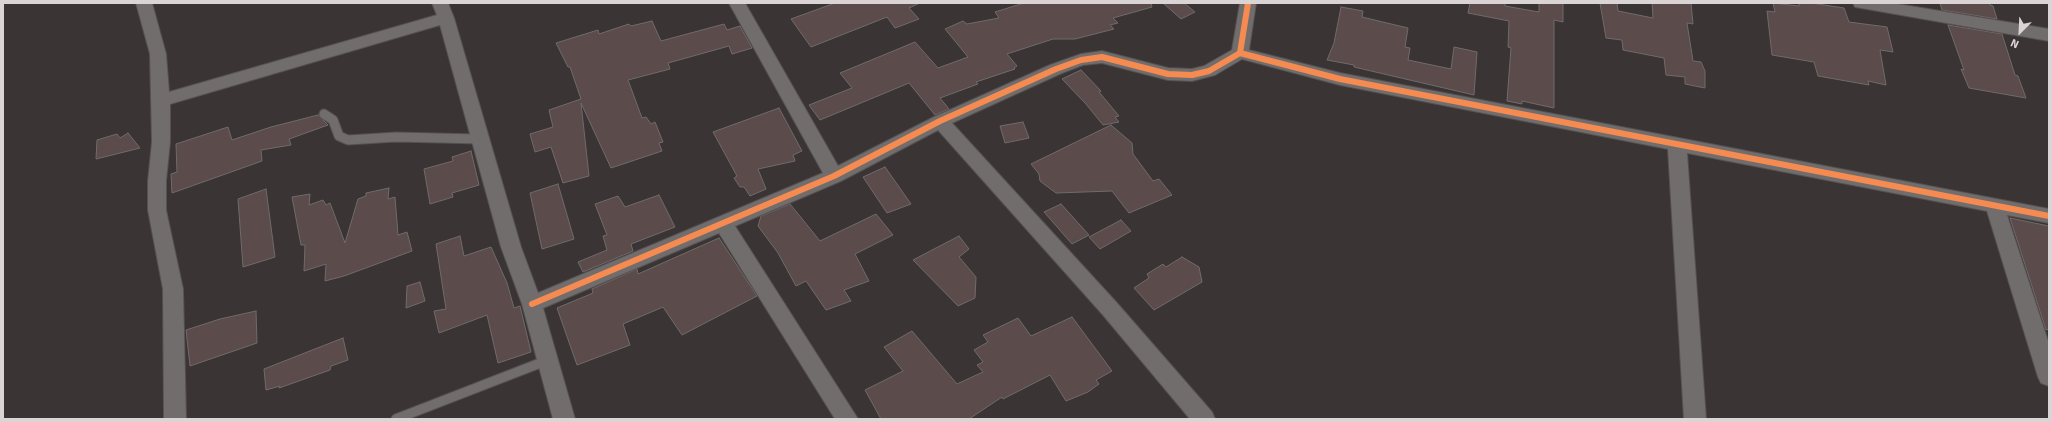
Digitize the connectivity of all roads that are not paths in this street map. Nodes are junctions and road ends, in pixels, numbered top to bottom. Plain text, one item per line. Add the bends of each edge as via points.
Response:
1 (144, 3) edge
2 (737, 3) edge
3 (1248, 3) edge
4 (1861, 3) edge
5 (443, 11) edge
6 (2049, 35) edge
7 (1240, 53) junction
8 (161, 100) junction
9 (324, 114) dead end
10 (940, 121) junction
11 (480, 139) junction
12 (1677, 145) junction
13 (834, 176) junction
14 (1995, 206) junction
15 (2049, 216) edge
16 (723, 223) junction
17 (532, 304) junction
18 (548, 360) junction
19 (2049, 377) edge
20 (175, 419) edge
21 (396, 419) edge
22 (564, 419) edge
23 (847, 419) edge
24 (1204, 419) edge
25 (1695, 419) edge

1 - 8 street via 158,54
2 - 13 street
3 - 7 street
4 - 6 street
5 - 8 street
5 - 11 street
7 - 10 street via 1209,71 1192,75 1168,74 1102,57 1081,60
7 - 12 street via 1340,79
8 - 20 street via 158,210 173,289
9 - 11 lane via 333,120 339,136 348,140 396,137
10 - 13 street
10 - 24 street via 1110,309
11 - 17 street via 511,247
12 - 14 street
12 - 25 street
13 - 16 street
14 - 15 street
14 - 19 street
16 - 17 street
16 - 23 street
17 - 18 street
18 - 21 lane
18 - 22 street

